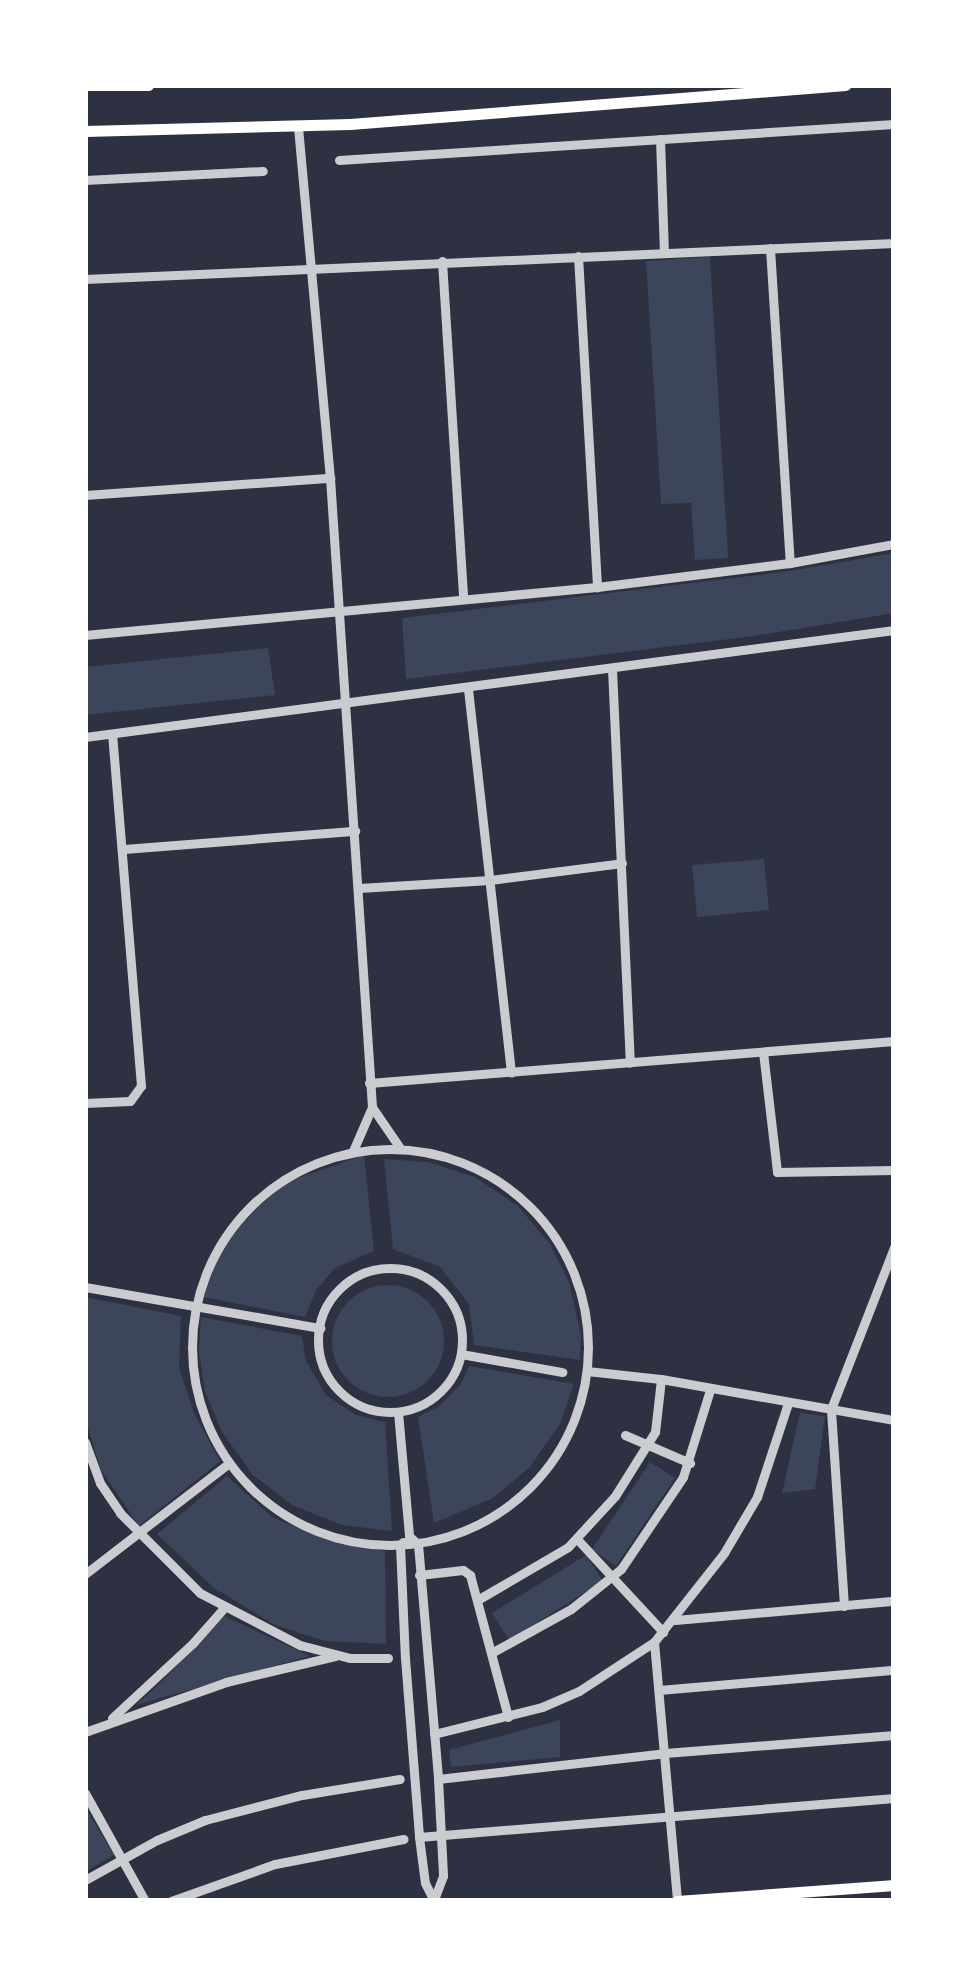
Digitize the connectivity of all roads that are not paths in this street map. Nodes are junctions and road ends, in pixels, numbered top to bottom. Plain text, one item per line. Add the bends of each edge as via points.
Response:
1 (148, 85) edge
2 (845, 85) edge
3 (85, 86) edge
4 (894, 124) edge
5 (298, 127) junction
6 (85, 131) edge
7 (660, 139) junction
8 (339, 160) dead end
9 (262, 171) dead end
10 (85, 180) edge
11 (894, 243) edge
12 (770, 248) junction
13 (664, 251) junction
14 (578, 256) junction
15 (442, 261) junction
16 (312, 267) junction
17 (85, 278) edge
18 (330, 478) junction
19 (85, 495) edge
20 (894, 544) edge
21 (790, 563) junction
22 (597, 587) junction
23 (463, 599) junction
24 (339, 613) junction
25 (894, 630) edge
26 (85, 635) edge
27 (612, 669) junction
28 (468, 689) junction
29 (346, 702) junction
30 (112, 734) junction
31 (85, 737) edge
32 (355, 831) junction
33 (124, 850) junction
34 (622, 863) junction
35 (490, 880) junction
36 (359, 888) junction
37 (894, 1042) edge
38 (763, 1052) junction
39 (630, 1063) junction
40 (511, 1073) junction
41 (369, 1082) junction
42 (85, 1103) edge
43 (372, 1107) junction
44 (400, 1148) junction
45 (353, 1151) junction
46 (894, 1170) edge
47 (894, 1247) edge
48 (85, 1287) edge
49 (195, 1307) junction
50 (320, 1328) junction
51 (461, 1354) junction
52 (562, 1372) dead end
53 (586, 1372) junction
54 (661, 1379) junction
55 (710, 1390) junction
56 (788, 1402) junction
57 (831, 1409) junction
58 (398, 1412) junction
59 (894, 1420) edge
60 (625, 1436) dead end
61 (85, 1442) edge
62 (650, 1445) junction
63 (690, 1462) junction
64 (229, 1463) junction
65 (138, 1536) junction
66 (409, 1536) junction
67 (577, 1539) junction
68 (418, 1544) junction
69 (400, 1545) junction
70 (85, 1574) edge
71 (419, 1575) junction
72 (612, 1579) junction
73 (479, 1599) junction
74 (894, 1600) edge
75 (844, 1606) junction
76 (223, 1609) junction
77 (675, 1620) junction
78 (664, 1632) junction
79 (654, 1642) junction
80 (494, 1652) junction
81 (337, 1656) junction
82 (388, 1658) dead end
83 (894, 1670) edge
84 (659, 1690) junction
85 (508, 1717) junction
86 (106, 1724) junction
87 (85, 1732) edge
88 (434, 1734) junction
89 (894, 1735) edge
90 (665, 1753) junction
91 (400, 1778) dead end
92 (438, 1779) junction
93 (85, 1793) edge
94 (894, 1798) edge
95 (670, 1814) junction
96 (442, 1837) junction
97 (419, 1838) junction
98 (404, 1839) dead end
99 (122, 1858) junction
100 (85, 1880) edge
101 (894, 1886) edge
102 (434, 1900) edge
103 (146, 1901) edge
104 (171, 1901) edge
105 (677, 1901) edge

1 - 3 main road
2 - 5 main road
4 - 7 street
5 - 6 main road
5 - 16 street
7 - 8 street
7 - 13 street
9 - 10 street
11 - 12 street
12 - 13 street
12 - 21 street
13 - 14 street
14 - 15 street
14 - 22 street
15 - 16 street
15 - 23 street
16 - 17 street
16 - 18 street
18 - 19 street
18 - 24 street
20 - 21 street
21 - 22 street
22 - 23 street
23 - 24 street
24 - 26 street
24 - 29 street
25 - 27 street
27 - 28 street
27 - 34 street
28 - 29 street
28 - 35 street
29 - 30 street
29 - 32 street
30 - 31 street
30 - 33 street
32 - 33 street
32 - 36 street
33 - 42 street via 141,1086 130,1102
34 - 35 street
34 - 39 street
35 - 36 street
35 - 40 street
36 - 41 street
37 - 38 street
38 - 39 street
38 - 46 street via 777,1172
39 - 40 street
40 - 41 street
41 - 43 street
43 - 44 street
43 - 45 street
44 - 45 street
44 - 53 street via 436,1153 486,1174 529,1206 552,1234 582,1300
45 - 49 street via 290,1174 262,1193 219,1244
47 - 57 street
48 - 49 street
49 - 50 street
49 - 64 street via 193,1372 200,1404
50 - 51 street via 328,1305 354,1278 403,1269 436,1285 453,1305
50 - 58 street via 326,1371 344,1394 369,1409
51 - 52 street
51 - 58 street via 439,1393
53 - 54 street
53 - 68 street via 579,1408 544,1473 488,1520
54 - 55 street
54 - 62 street
55 - 56 street
55 - 63 street
56 - 57 street
56 - 77 street via 757,1497
57 - 59 street
57 - 75 street
58 - 66 street
60 - 62 street
61 - 65 street via 100,1483
62 - 63 street
62 - 67 street
63 - 72 street via 645,1539
64 - 65 street
64 - 69 street via 292,1519 344,1540
65 - 70 street
65 - 76 street
66 - 68 street
66 - 69 street
67 - 72 street
67 - 73 street
68 - 69 street
68 - 71 street
69 - 97 street
71 - 73 street via 467,1571
71 - 88 street
72 - 78 street
72 - 80 street
73 - 80 street
74 - 75 street
75 - 77 street
76 - 81 street
76 - 86 street
77 - 78 street
78 - 79 street
79 - 84 street
79 - 85 street via 579,1691
80 - 85 street
81 - 82 street
81 - 86 street via 226,1682
83 - 84 street
84 - 90 street
85 - 88 street
86 - 87 street
88 - 92 street
89 - 90 street
90 - 92 street
90 - 95 street
91 - 99 street via 205,1820
92 - 96 street
93 - 99 street
94 - 95 street
95 - 96 street
95 - 105 street
96 - 97 street
96 - 102 street via 441,1889
97 - 102 street via 424,1883
98 - 104 street via 275,1864
99 - 100 street
99 - 103 street
101 - 105 main road

